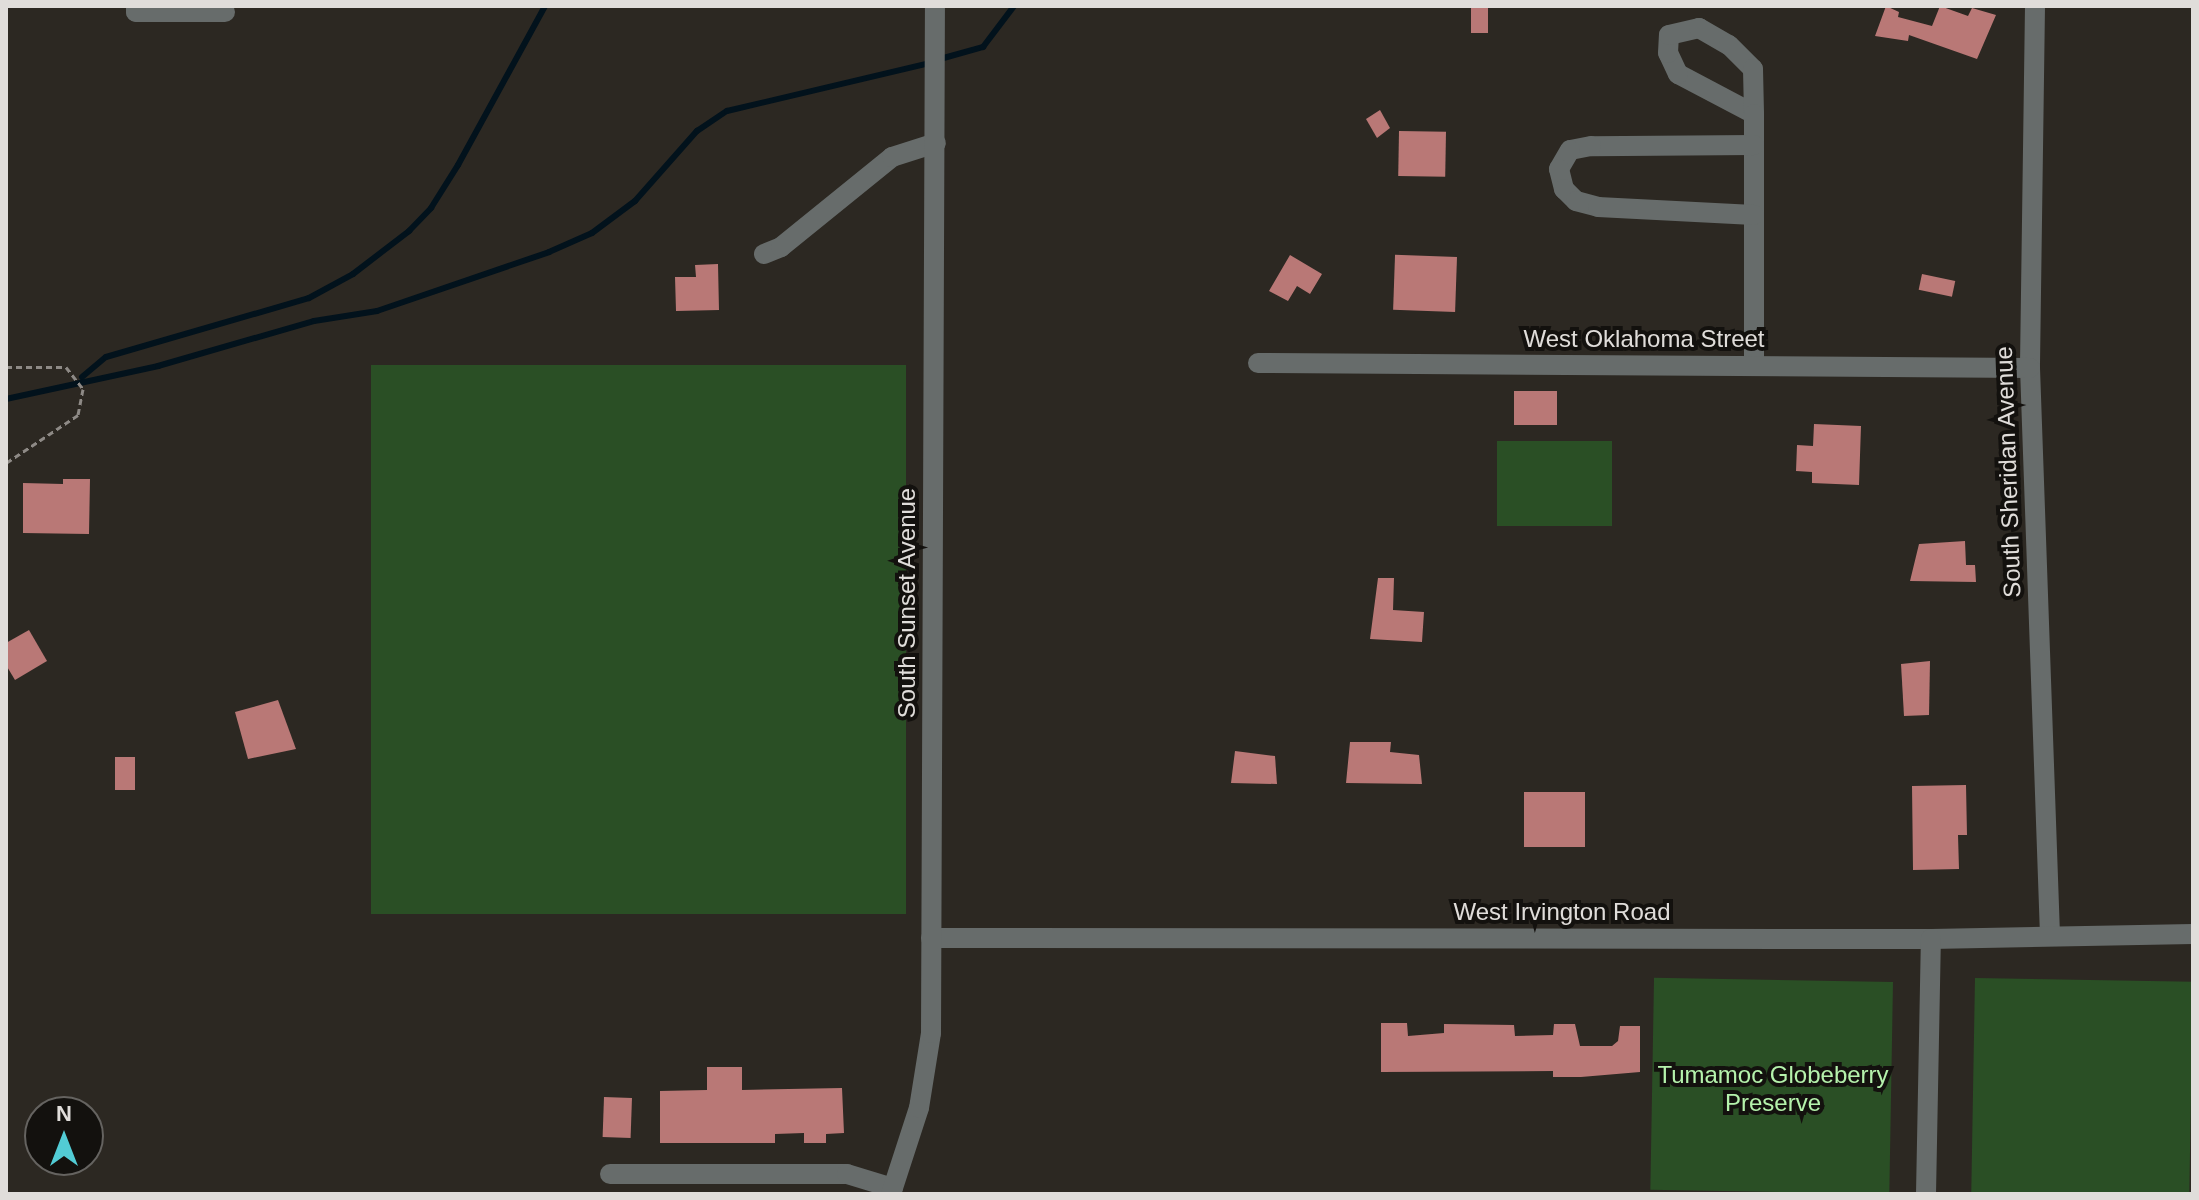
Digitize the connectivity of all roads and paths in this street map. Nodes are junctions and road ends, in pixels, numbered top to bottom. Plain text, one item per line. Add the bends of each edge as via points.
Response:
1 (136, 6) edge
2 (935, 6) edge
3 (2035, 6) edge
4 (225, 12) dead end
5 (1754, 114) junction
6 (936, 143) junction
7 (1754, 145) junction
8 (1754, 215) junction
9 (764, 254) dead end
10 (1258, 363) dead end
11 (1754, 366) junction
12 (6, 367) edge
13 (2030, 368) junction
14 (6, 463) edge
15 (2193, 934) edge
16 (2050, 936) junction
17 (931, 938) junction
18 (1931, 939) junction
19 (610, 1174) dead end
20 (892, 1191) edge
21 (1926, 1194) edge

1 - 4 street via 136,12
2 - 6 street, South Sunset Avenue
3 - 13 street, South Sheridan Avenue
5 - 5 street via 1753,69 1729,45 1699,28 1669,35 1668,53 1678,74
5 - 7 street
6 - 9 street via 892,157 781,247
6 - 17 street, South Sunset Avenue
7 - 8 street
7 - 8 street via 1591,146 1570,150 1559,169 1564,189 1576,201 1598,207
8 - 11 street
10 - 11 street, West Oklahoma Street
11 - 13 street, West Oklahoma Street
12 - 14 path via 66,367 83,389 78,415
13 - 16 street, South Sheridan Avenue
15 - 16 street, West Irvington Road
16 - 18 street, West Irvington Road
17 - 18 street, West Irvington Road
17 - 20 street, South Sunset Avenue via 929,1061
18 - 21 street
19 - 20 street via 847,1174

